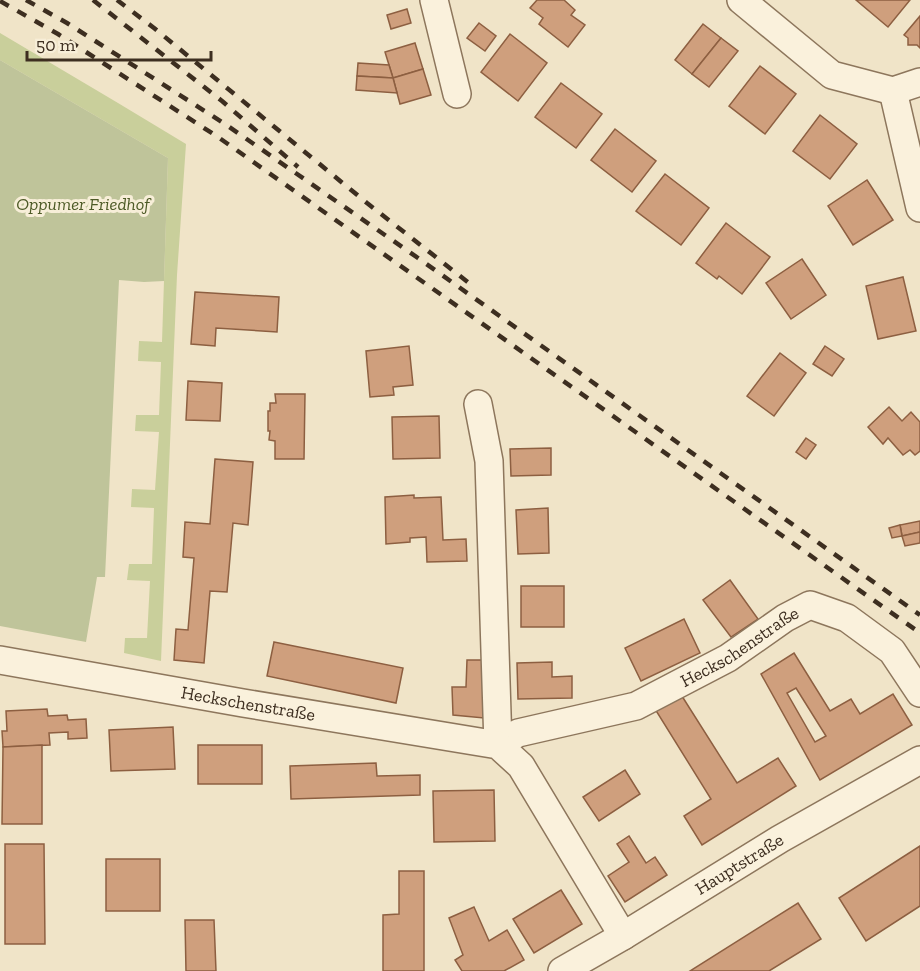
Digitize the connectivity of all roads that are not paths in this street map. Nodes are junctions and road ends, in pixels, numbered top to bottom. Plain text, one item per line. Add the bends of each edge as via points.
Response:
1 (434, 0) edge
2 (741, 0) edge
3 (920, 82) edge
4 (893, 91) junction
5 (457, 94) dead end
6 (920, 208) edge
7 (478, 404) dead end
8 (0, 660) edge
9 (920, 693) edge
10 (498, 745) junction
11 (920, 760) edge
12 (622, 936) junction
13 (562, 971) edge

1 - 5 street
2 - 4 street via 832,75
3 - 4 street
4 - 6 street
7 - 10 street via 489,461
8 - 10 street, Heckschenstraße
9 - 10 street, Heckschenstraße via 892,651 847,618 810,605 728,658 636,705 518,733
10 - 12 street via 521,766
11 - 12 street, Hauptstraße via 780,839
12 - 13 street, Hauptstraße

